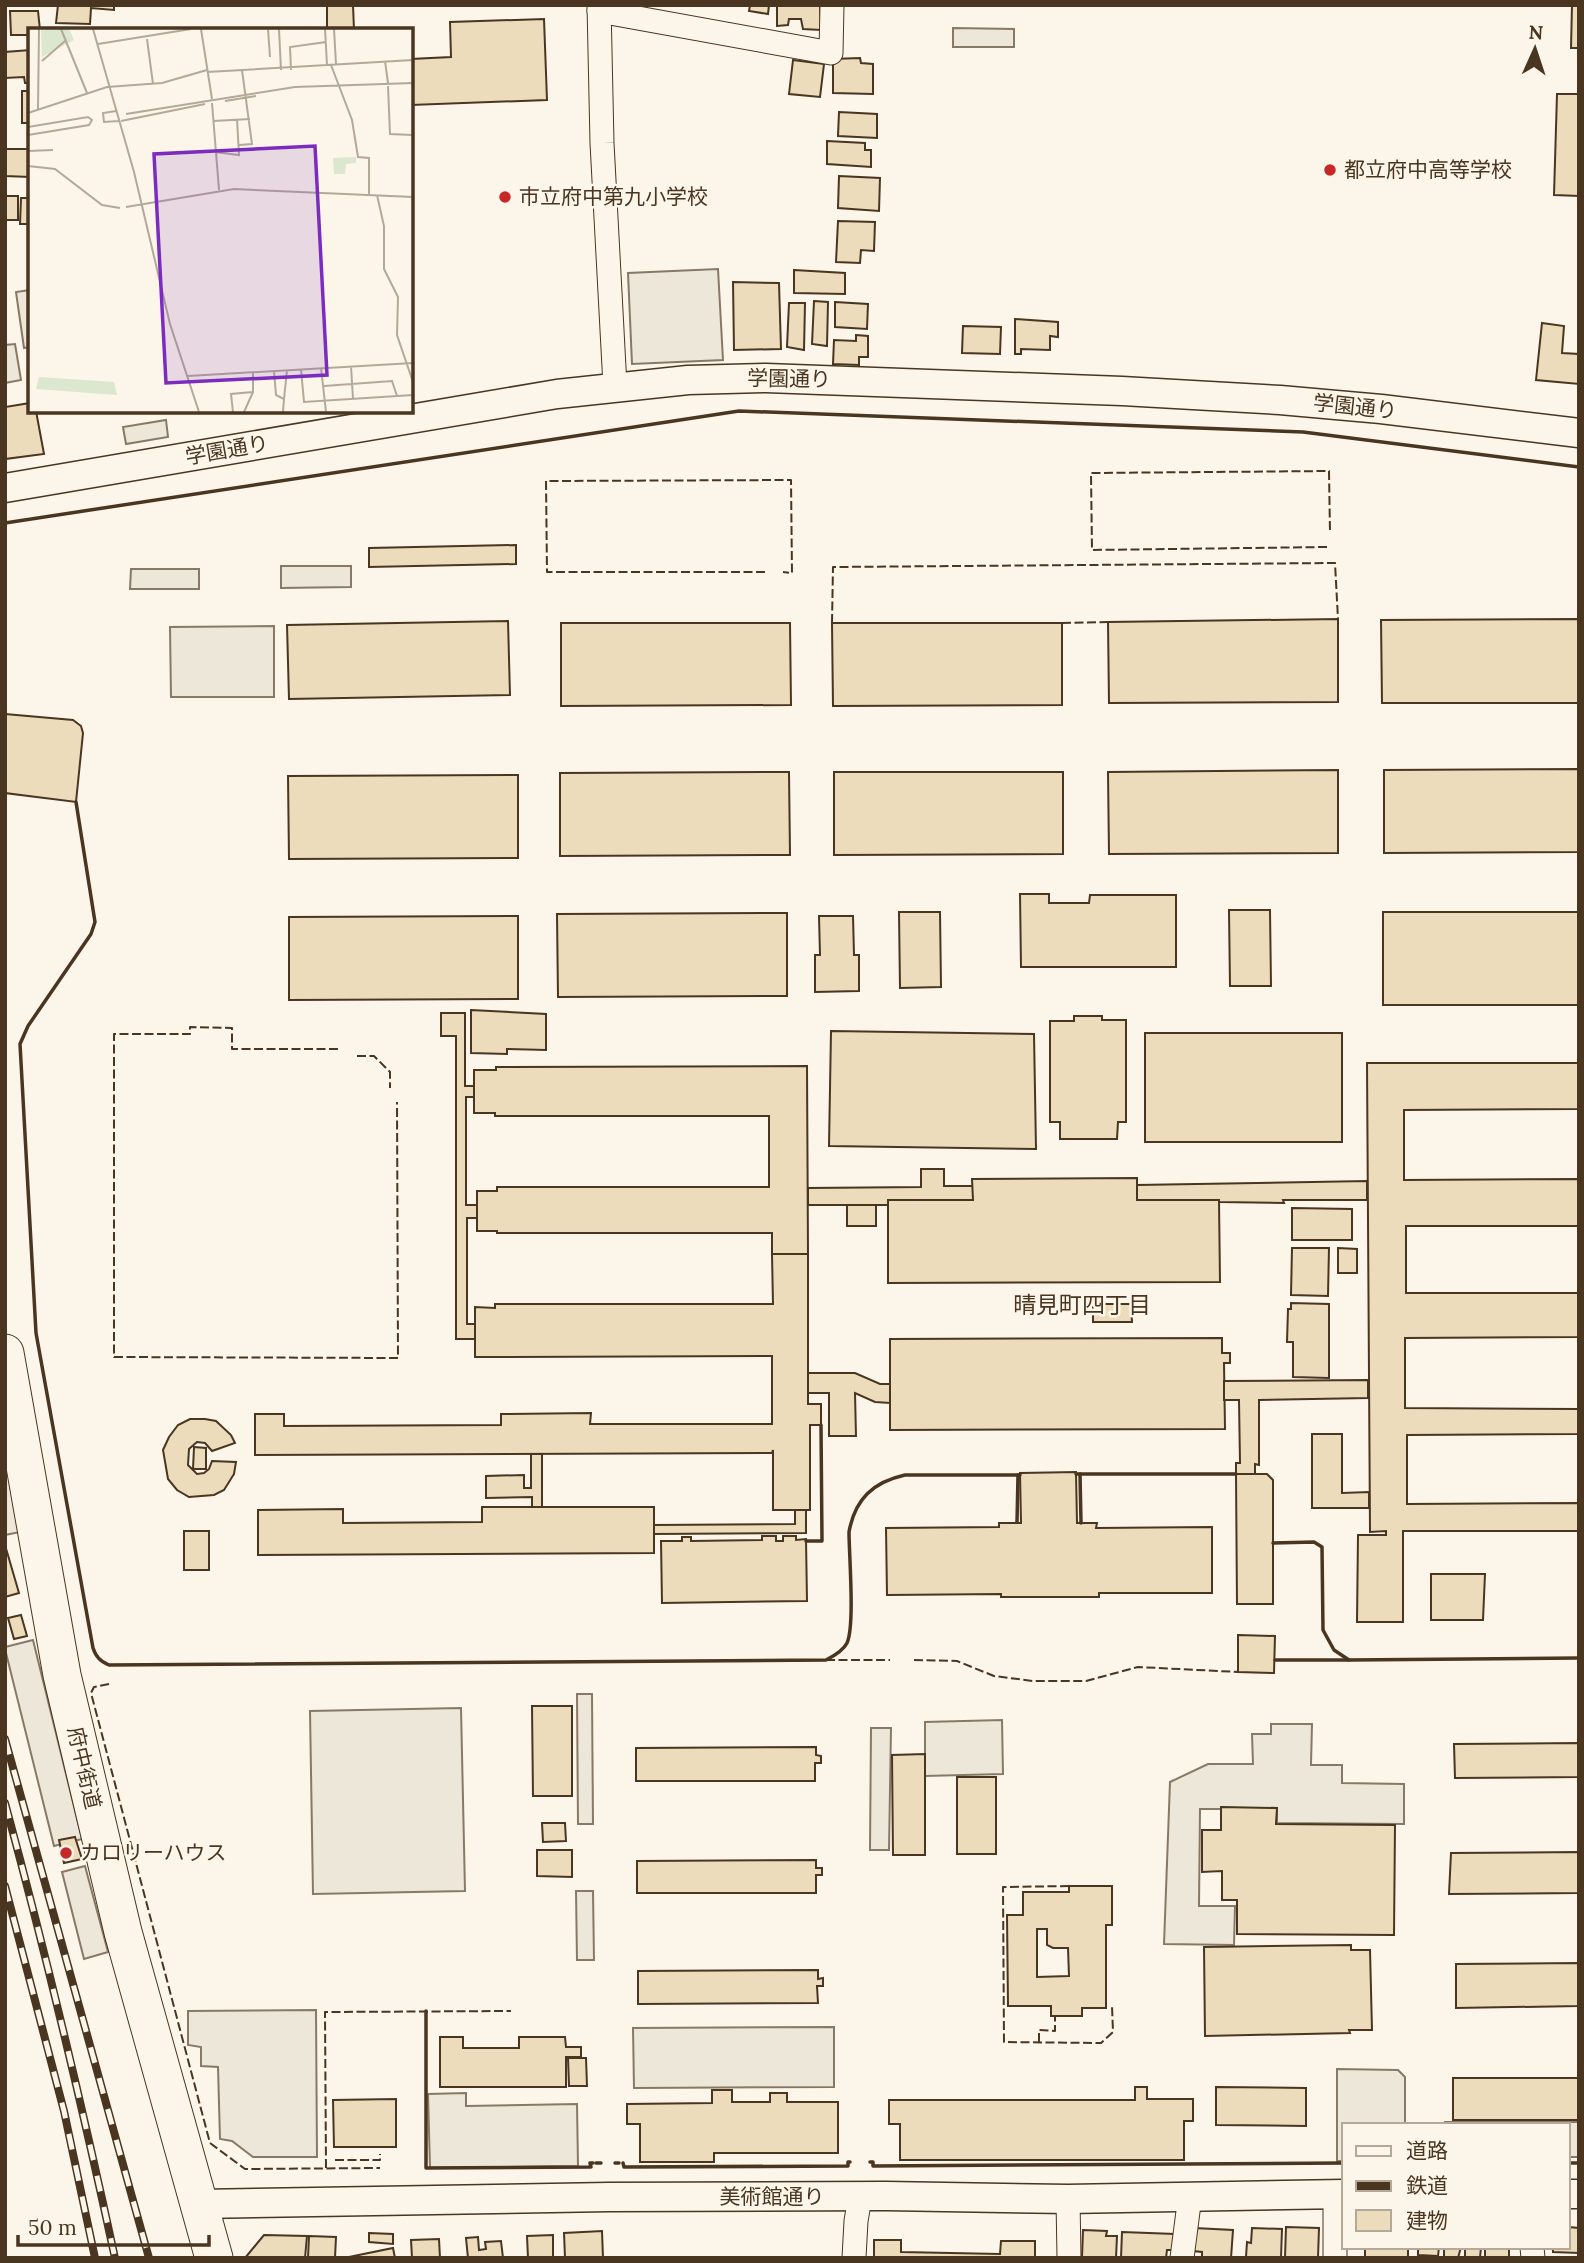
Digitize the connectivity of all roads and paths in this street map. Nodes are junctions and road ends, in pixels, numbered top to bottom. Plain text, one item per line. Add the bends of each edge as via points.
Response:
1 (832, 5) edge
2 (599, 8) edge
3 (615, 386) junction
4 (1579, 433) edge
5 (5, 488) edge
6 (5, 1353) edge
7 (1340, 2194) edge
8 (1190, 2196) junction
9 (860, 2197) junction
10 (1068, 2199) junction
11 (199, 2204) junction
12 (214, 2258) edge
13 (854, 2258) edge
14 (1069, 2258) edge
15 (1182, 2258) edge
16 (1335, 2258) edge

1 - 2 street via 831,53
2 - 3 street
3 - 4 street, 学園通り via 766,378 1122,391 1305,402
3 - 5 street, 学園通り
6 - 11 main road, 府中街道 via 62,1675 123,1932
7 - 8 street, 美術館通り
7 - 16 street
8 - 10 street, 美術館通り
8 - 15 street
9 - 10 street, 美術館通り
9 - 11 street, 美術館通り
9 - 13 street
10 - 14 street
11 - 12 main road, 府中街道

